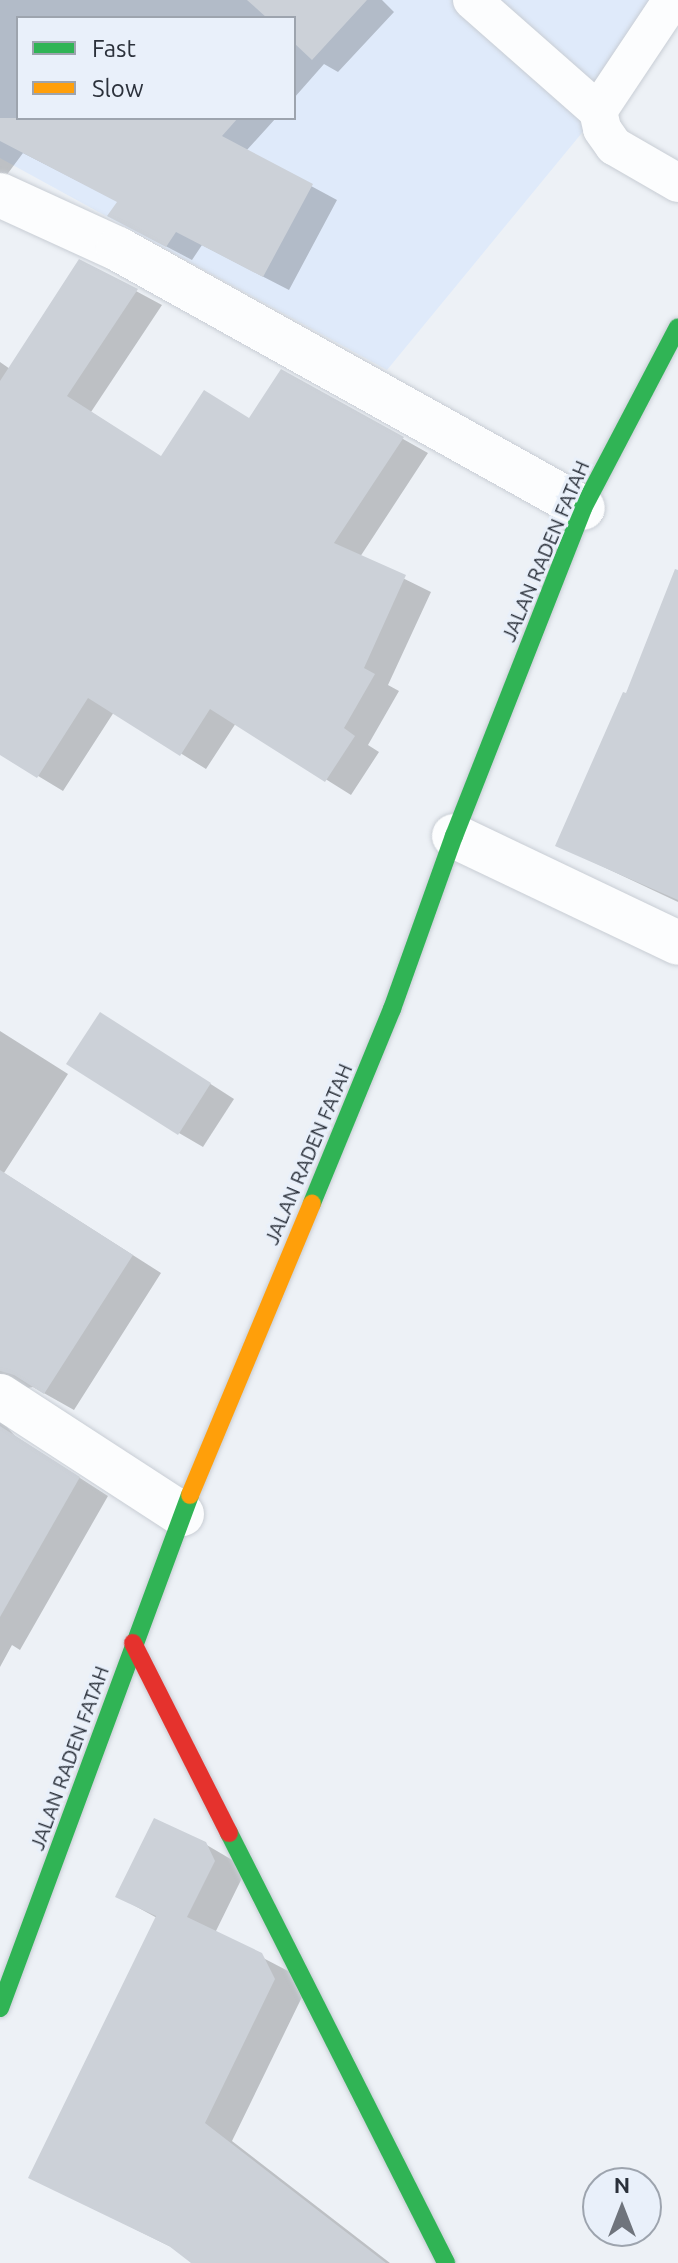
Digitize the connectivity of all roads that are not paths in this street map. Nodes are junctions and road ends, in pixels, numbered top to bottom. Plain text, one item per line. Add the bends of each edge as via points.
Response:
1 (472, 0) edge
2 (672, 0) edge
3 (598, 111) junction
4 (678, 183) edge
5 (0, 195) edge
6 (678, 327) edge
7 (583, 508) junction
8 (454, 836) junction
9 (678, 943) edge
10 (0, 1396) edge
11 (182, 1514) junction
12 (133, 1643) junction
13 (0, 2008) edge
14 (446, 2263) edge

1 - 3 lane
2 - 3 lane
3 - 4 lane via 614,146
5 - 7 street via 118,249
6 - 7 main road, JALAN RADEN FATAH
7 - 8 main road, JALAN RADEN FATAH
8 - 9 street
8 - 11 main road, JALAN RADEN FATAH via 392,1009
10 - 11 street
11 - 12 main road, JALAN RADEN FATAH
12 - 13 main road, JALAN RADEN FATAH
12 - 14 main road

